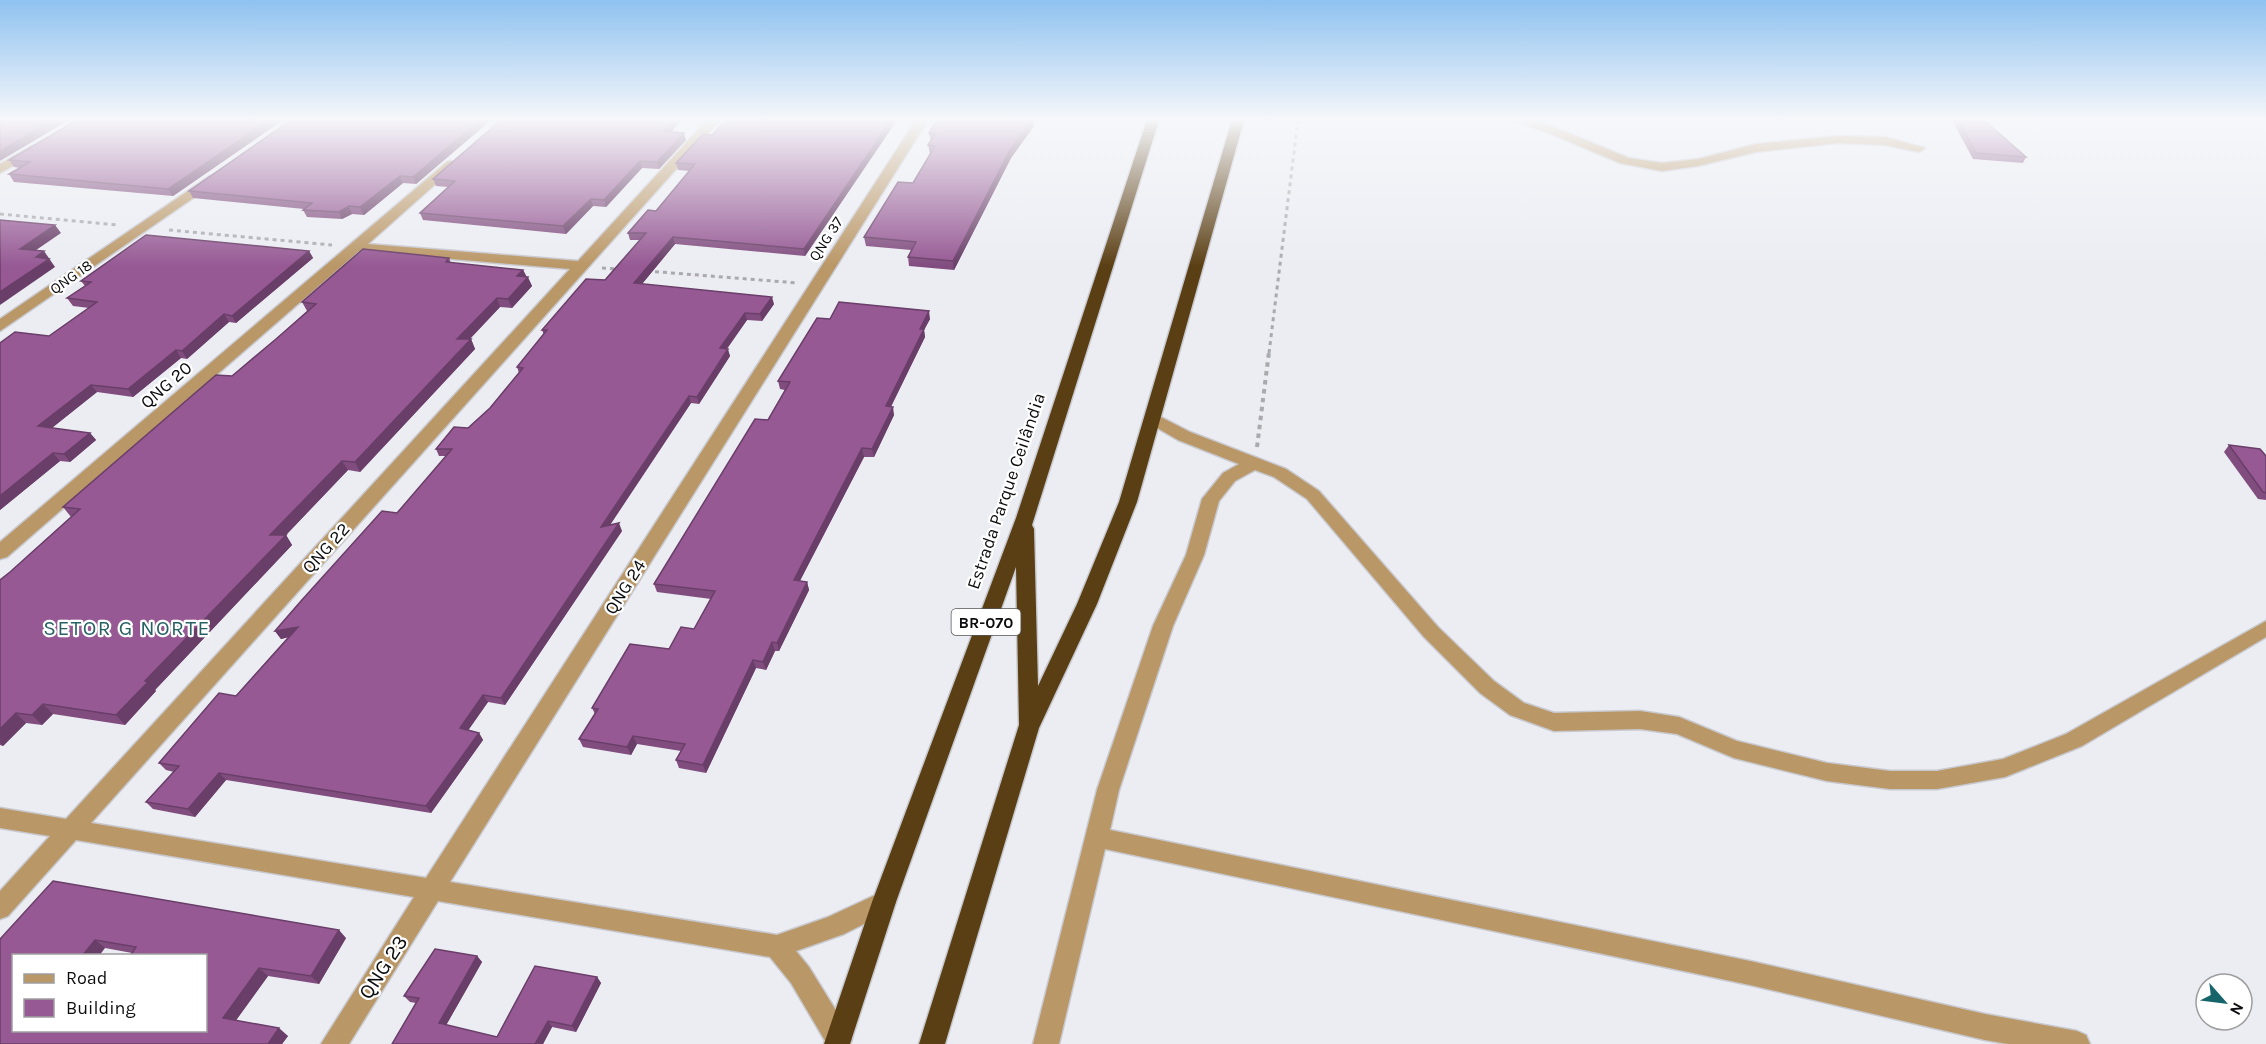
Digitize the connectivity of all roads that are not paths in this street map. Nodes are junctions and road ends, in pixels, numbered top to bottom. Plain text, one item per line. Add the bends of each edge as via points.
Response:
1 (446, 169) edge
2 (669, 169) edge
3 (891, 169) edge
4 (1137, 169) edge
5 (1224, 169) edge
6 (219, 174) edge
7 (357, 247) junction
8 (580, 266) junction
9 (816, 284) joint
10 (0, 326) edge
11 (1153, 418) junction
12 (1255, 462) junction
13 (1024, 518) junction
14 (0, 552) edge
15 (2266, 628) edge
16 (1028, 728) junction
17 (0, 818) edge
18 (70, 830) junction
19 (1095, 837) junction
20 (433, 890) junction
21 (884, 902) junction
22 (0, 909) edge
23 (777, 947) junction
24 (838, 1042) edge
25 (334, 1044) edge
26 (932, 1044) edge
27 (1046, 1044) edge
28 (2077, 1044) edge

1 - 7 street, QNG 20
2 - 8 street, QNG 22
3 - 9 street, QNG 37
4 - 13 highway, Estrada Parque Ceilândia / BR-070
5 - 11 highway
6 - 10 street, QNG 18
7 - 8 street
7 - 14 street, QNG 20
8 - 18 street, QNG 22
9 - 20 street, QNG 24
11 - 12 street via 1184,436
11 - 16 highway via 1128,502 1087,604
12 - 15 street via 1280,472 1312,495 1431,632 1487,687 1517,709 1554,722 1640,720 1679,726 1734,749 1827,772 1890,780 1937,780 2005,768 2074,740
12 - 19 street via 1229,477 1211,499 1195,555 1163,626 1127,729
13 - 16 highway
13 - 21 highway, Estrada Parque Ceilândia / BR-070
16 - 26 highway
17 - 18 street
18 - 20 street
18 - 22 street, QNG 22
19 - 27 street
19 - 28 street
20 - 23 street
20 - 25 street, QNG 23
21 - 23 street via 835,926
21 - 24 highway, Estrada Parque Ceilândia / BR-070
23 - 24 street via 800,975

